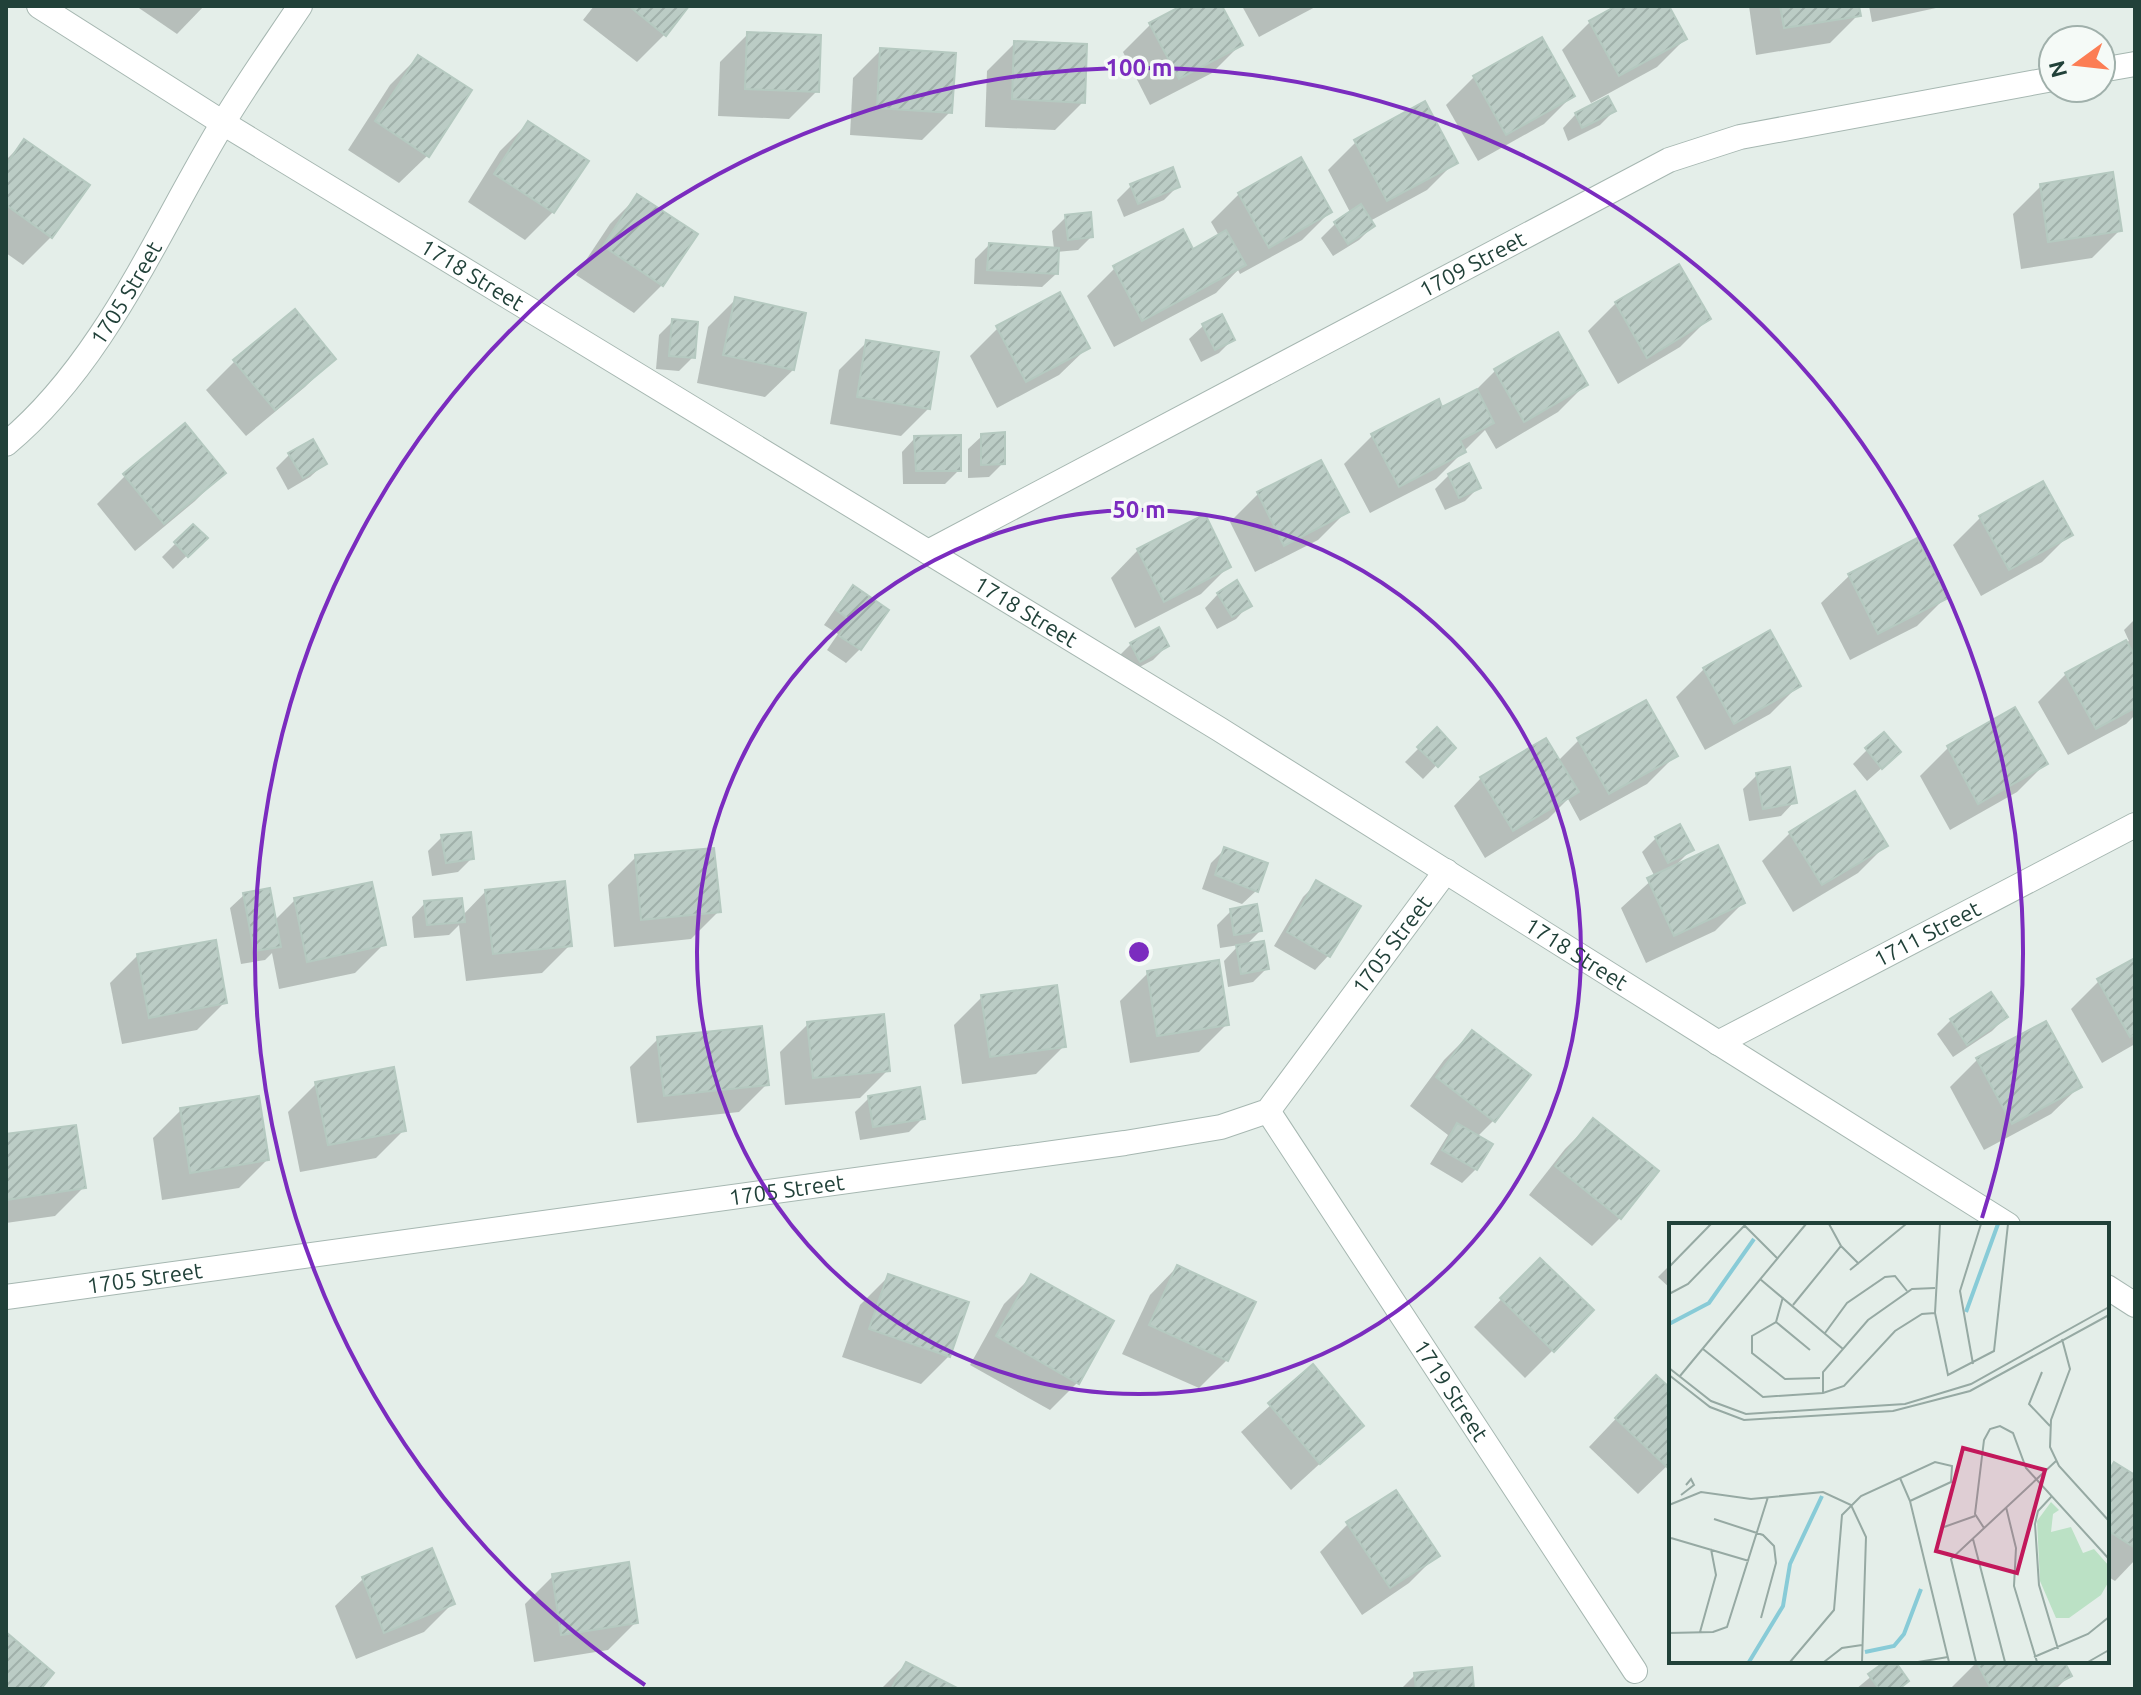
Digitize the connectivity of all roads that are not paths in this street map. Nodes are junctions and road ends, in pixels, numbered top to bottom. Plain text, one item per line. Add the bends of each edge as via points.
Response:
1 (39, 6) edge
2 (300, 6) edge
3 (2037, 82) edge
4 (223, 123) junction
5 (6, 444) edge
6 (928, 552) junction
7 (2135, 825) edge
8 (1446, 871) junction
9 (1718, 1043) junction
10 (1268, 1111) junction
11 (2005, 1223) edge
12 (2109, 1288) edge
13 (6, 1297) edge
14 (2135, 1305) edge
15 (1635, 1671) dead end

1 - 4 street, 1718 Street
2 - 4 street, 1705 Street
3 - 6 street, 1709 Street via 1740,137 1669,160
4 - 5 street, 1705 Street via 135,283 76,368
4 - 6 street, 1718 Street
6 - 8 street, 1718 Street
7 - 9 street, 1711 Street
8 - 9 street, 1718 Street
8 - 10 street, 1705 Street
9 - 11 street, 1718 Street
10 - 13 street, 1705 Street via 1221,1127 1125,1143
10 - 15 street, 1719 Street
12 - 14 street

